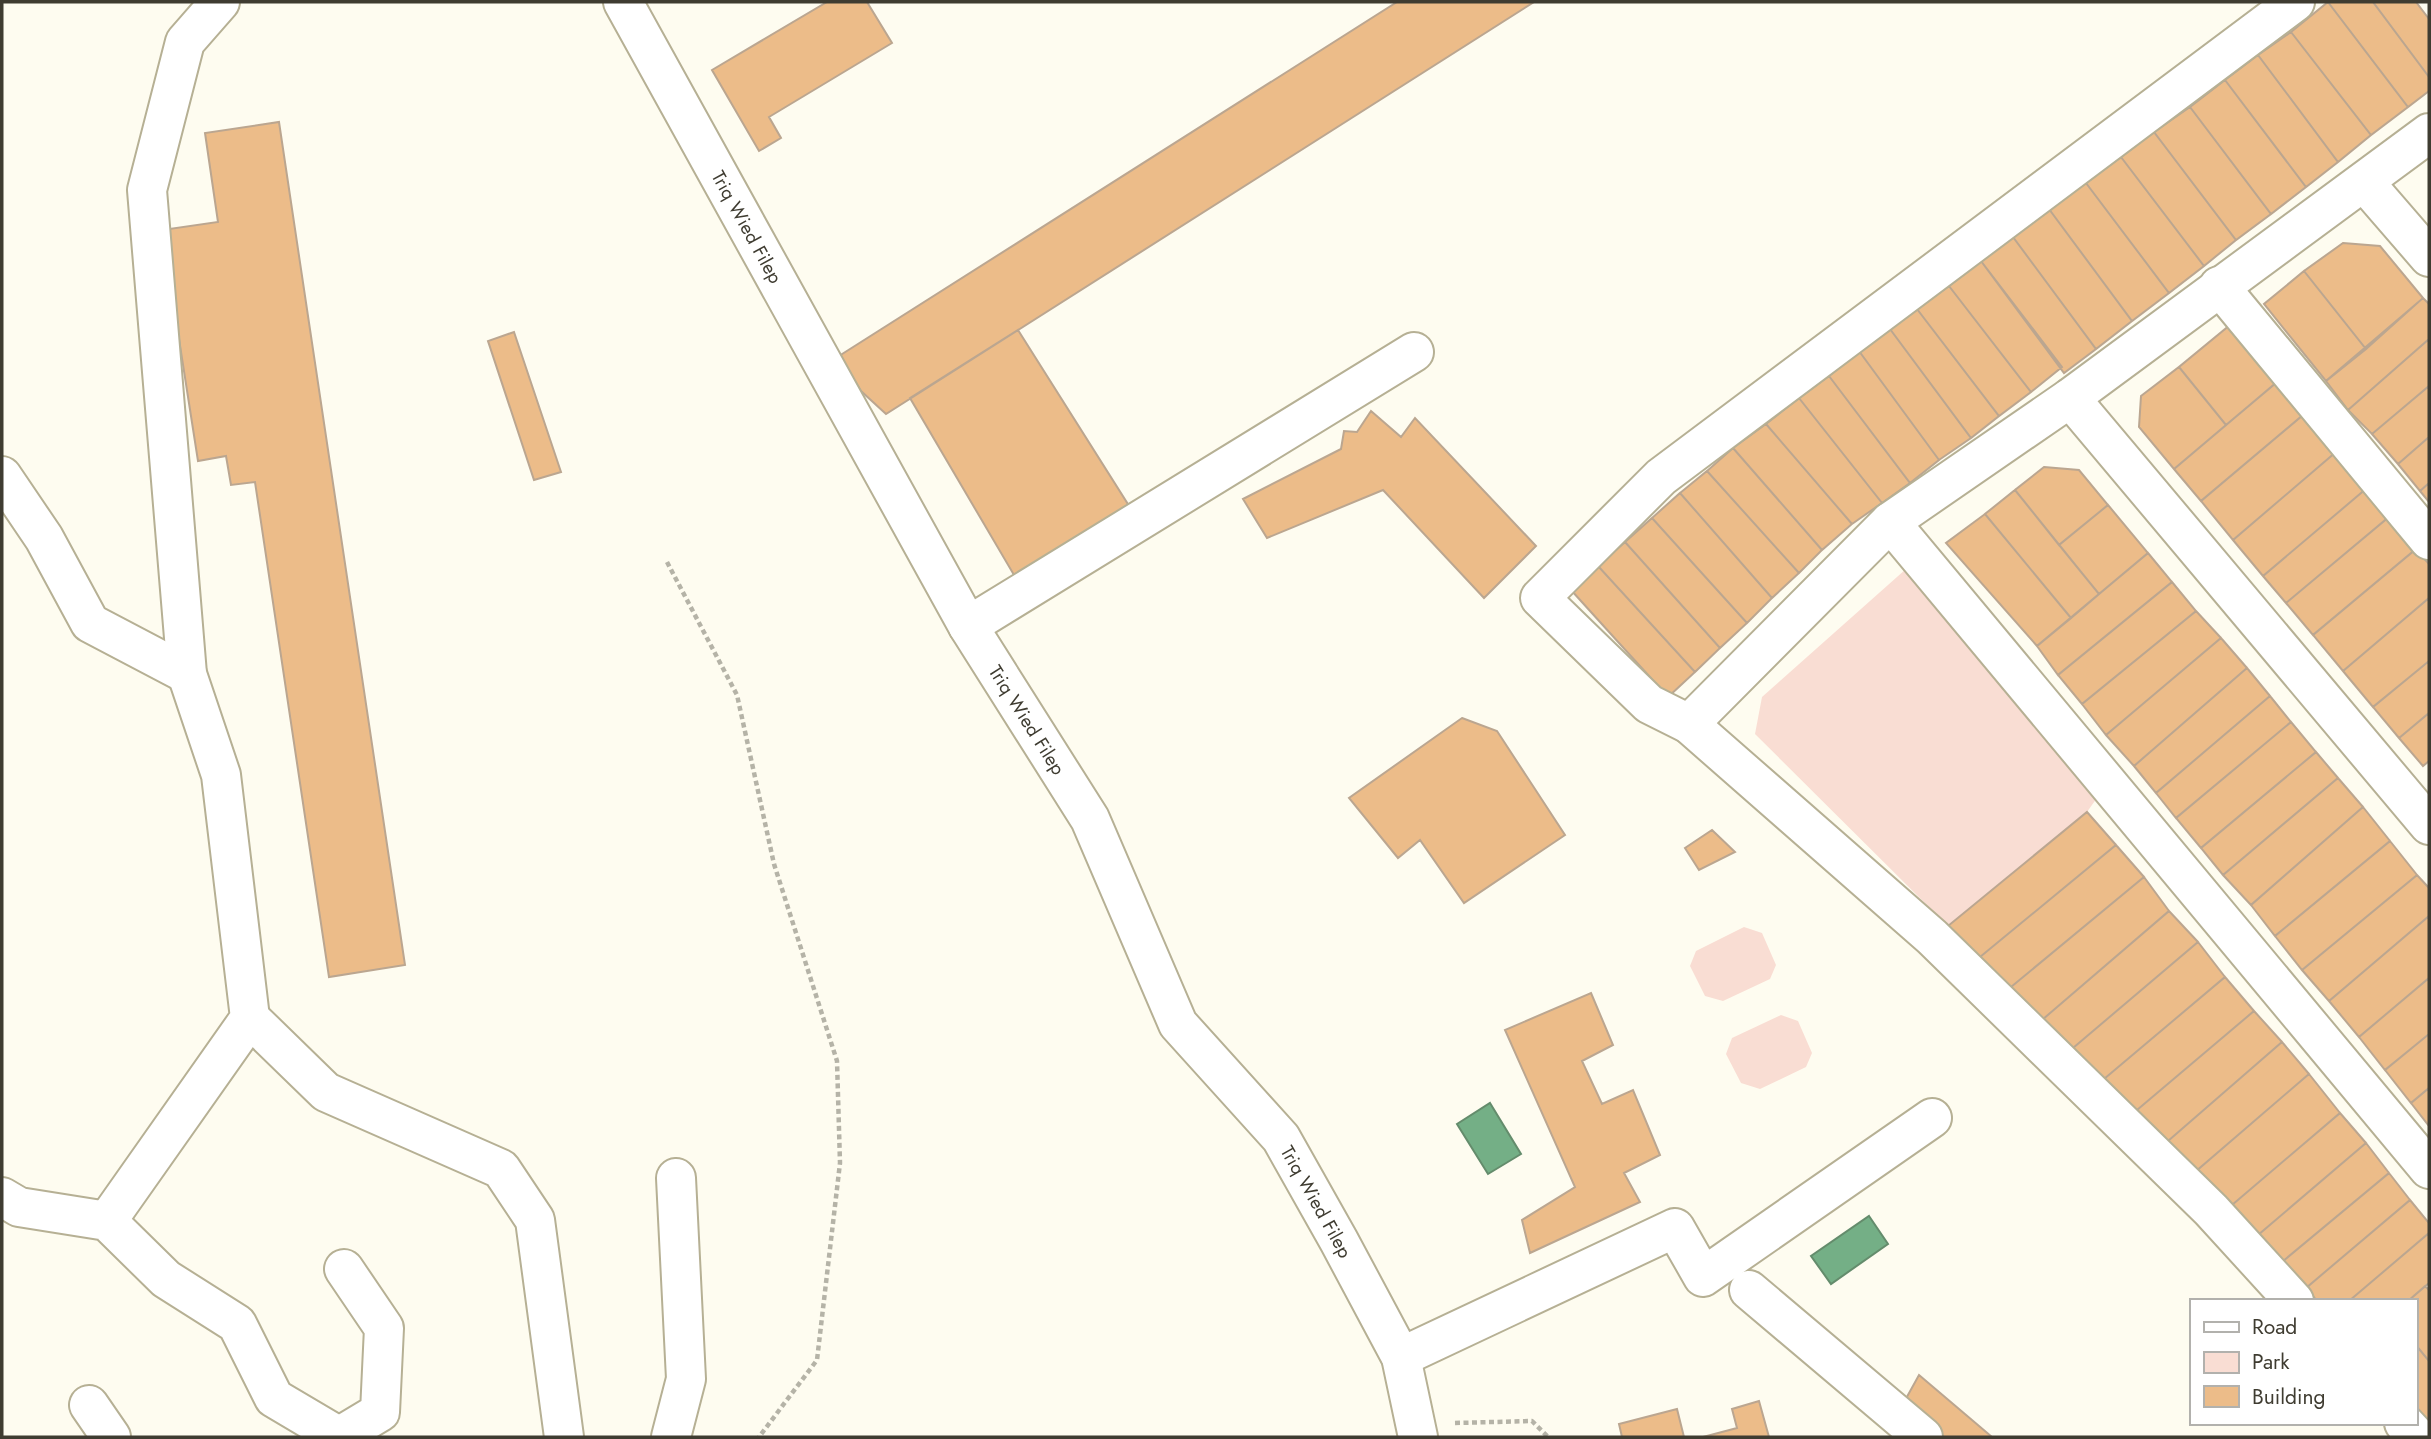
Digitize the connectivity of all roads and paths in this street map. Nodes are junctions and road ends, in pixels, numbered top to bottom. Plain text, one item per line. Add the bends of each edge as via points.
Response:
1 (220, 2) edge
2 (623, 2) edge
3 (2295, 2) edge
4 (2429, 133) edge
5 (2365, 183) junction
6 (2429, 257) edge
7 (2219, 286) junction
8 (1414, 352) dead end
9 (2070, 398) junction
10 (2, 476) edge
11 (1890, 522) junction
12 (2429, 540) edge
13 (667, 562) dead end
14 (968, 626) junction
15 (187, 674) junction
16 (1689, 724) junction
17 (2429, 825) edge
18 (250, 1018) junction
19 (1932, 1118) dead end
20 (2429, 1169) edge
21 (676, 1178) dead end
22 (2, 1197) edge
23 (107, 1221) junction
24 (344, 1269) dead end
25 (1749, 1290) dead end
26 (2292, 1299) edge
27 (1401, 1357) junction
28 (89, 1405) dead end
29 (1417, 1434) edge
30 (111, 1437) edge
31 (340, 1437) edge
32 (564, 1437) edge
33 (671, 1437) edge
34 (759, 1437) edge
35 (1548, 1437) edge
36 (1923, 1437) edge

1 - 15 street via 185,42 147,190
2 - 14 street, Triq Wied Filep
3 - 16 street via 1661,477 1540,598 1649,704
4 - 5 street
5 - 6 street
5 - 7 street
7 - 9 street
7 - 12 street
8 - 14 street
9 - 11 street
9 - 17 street
10 - 15 street via 44,538 89,623
11 - 16 street
11 - 20 street
13 - 34 path via 737,695 774,864 837,1061 840,1163 817,1360
14 - 27 street, Triq Wied Filep via 1090,819 1178,1024 1281,1138
15 - 18 street via 221,775
16 - 26 street via 1932,937 2211,1210
18 - 23 street
18 - 32 street via 326,1092 501,1170 535,1220
19 - 27 street via 1703,1277 1675,1228
21 - 33 street via 686,1379
22 - 23 street via 19,1207
23 - 31 street via 166,1279 237,1324 274,1398
24 - 31 street via 384,1328 380,1412
25 - 36 street
27 - 29 street, Triq Wied Filep
28 - 30 street
29 - 35 path via 1460,1422 1532,1421

